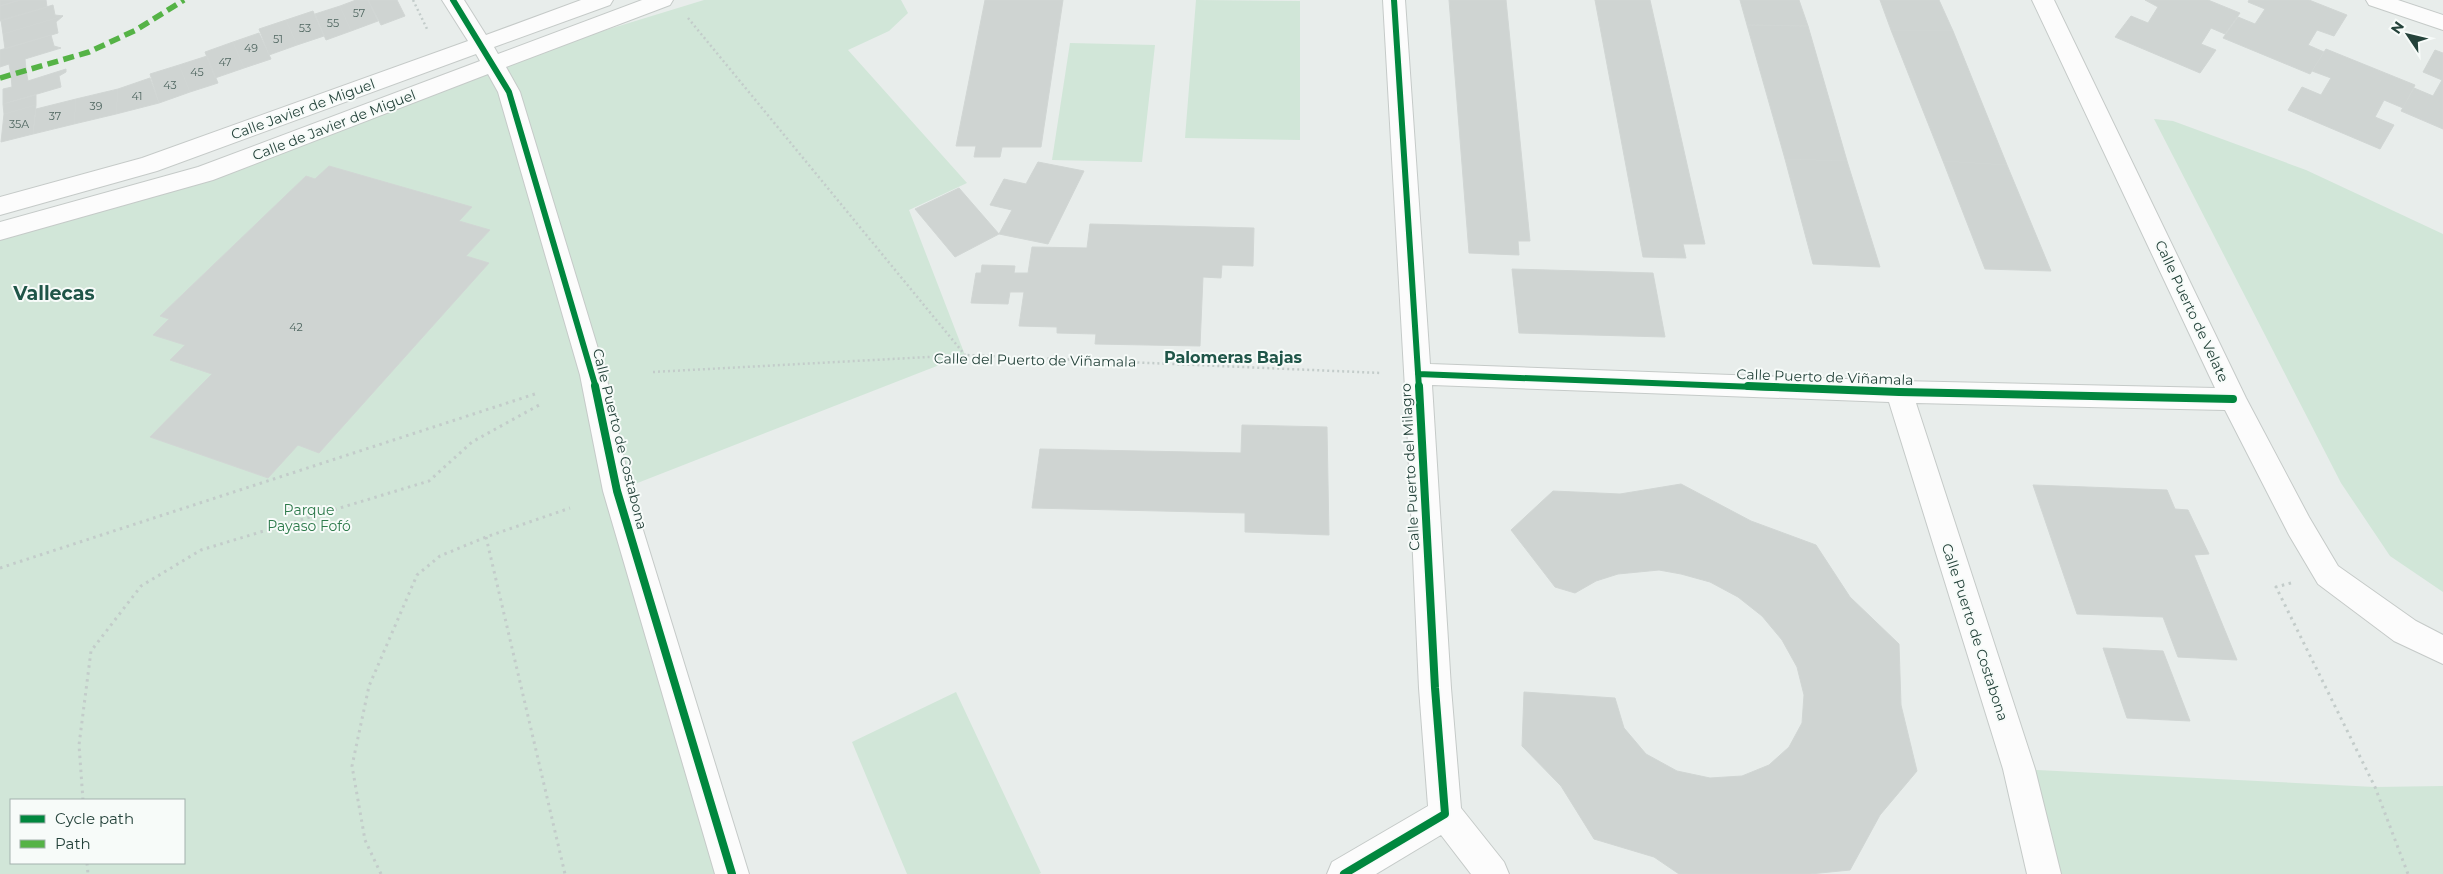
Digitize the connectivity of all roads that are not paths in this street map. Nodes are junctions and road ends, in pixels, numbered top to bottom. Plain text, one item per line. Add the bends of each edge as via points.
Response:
1 (453, 0) edge
2 (602, 0) edge
3 (662, 0) edge
4 (1394, 0) edge
5 (2043, 0) edge
6 (2377, 0) edge
7 (2409, 0) edge
8 (2434, 20) edge
9 (487, 55) junction
10 (0, 206) edge
11 (0, 231) edge
12 (1418, 374) junction
13 (1899, 392) junction
14 (2232, 399) junction
15 (2443, 650) edge
16 (1445, 814) junction
17 (732, 874) edge
18 (1344, 874) edge
19 (1492, 874) edge
20 (2044, 874) edge

1 - 9 street, Calle Puerto de Costabona
2 - 9 street, Calle Javier de Miguel
3 - 9 street, Calle de Javier de Miguel
4 - 12 street, Calle Puerto del Milagro
5 - 14 street, Calle Puerto de Velate
6 - 8 street
7 - 8 street
9 - 10 street, Calle Javier de Miguel via 149,165
9 - 11 street, Calle de Javier de Miguel via 204,174
9 - 17 street, Calle Puerto de Costabona via 509,92 590,366 617,491
12 - 13 street, Calle Puerto de Viñamala
12 - 16 street, Calle Puerto del Milagro via 1434,679
13 - 14 street, Calle Puerto de Viñamala
13 - 20 street, Calle Puerto de Costabona via 2019,769
14 - 15 street, Calle Puerto de Velate via 2328,575 2405,631
16 - 18 street
16 - 19 street

